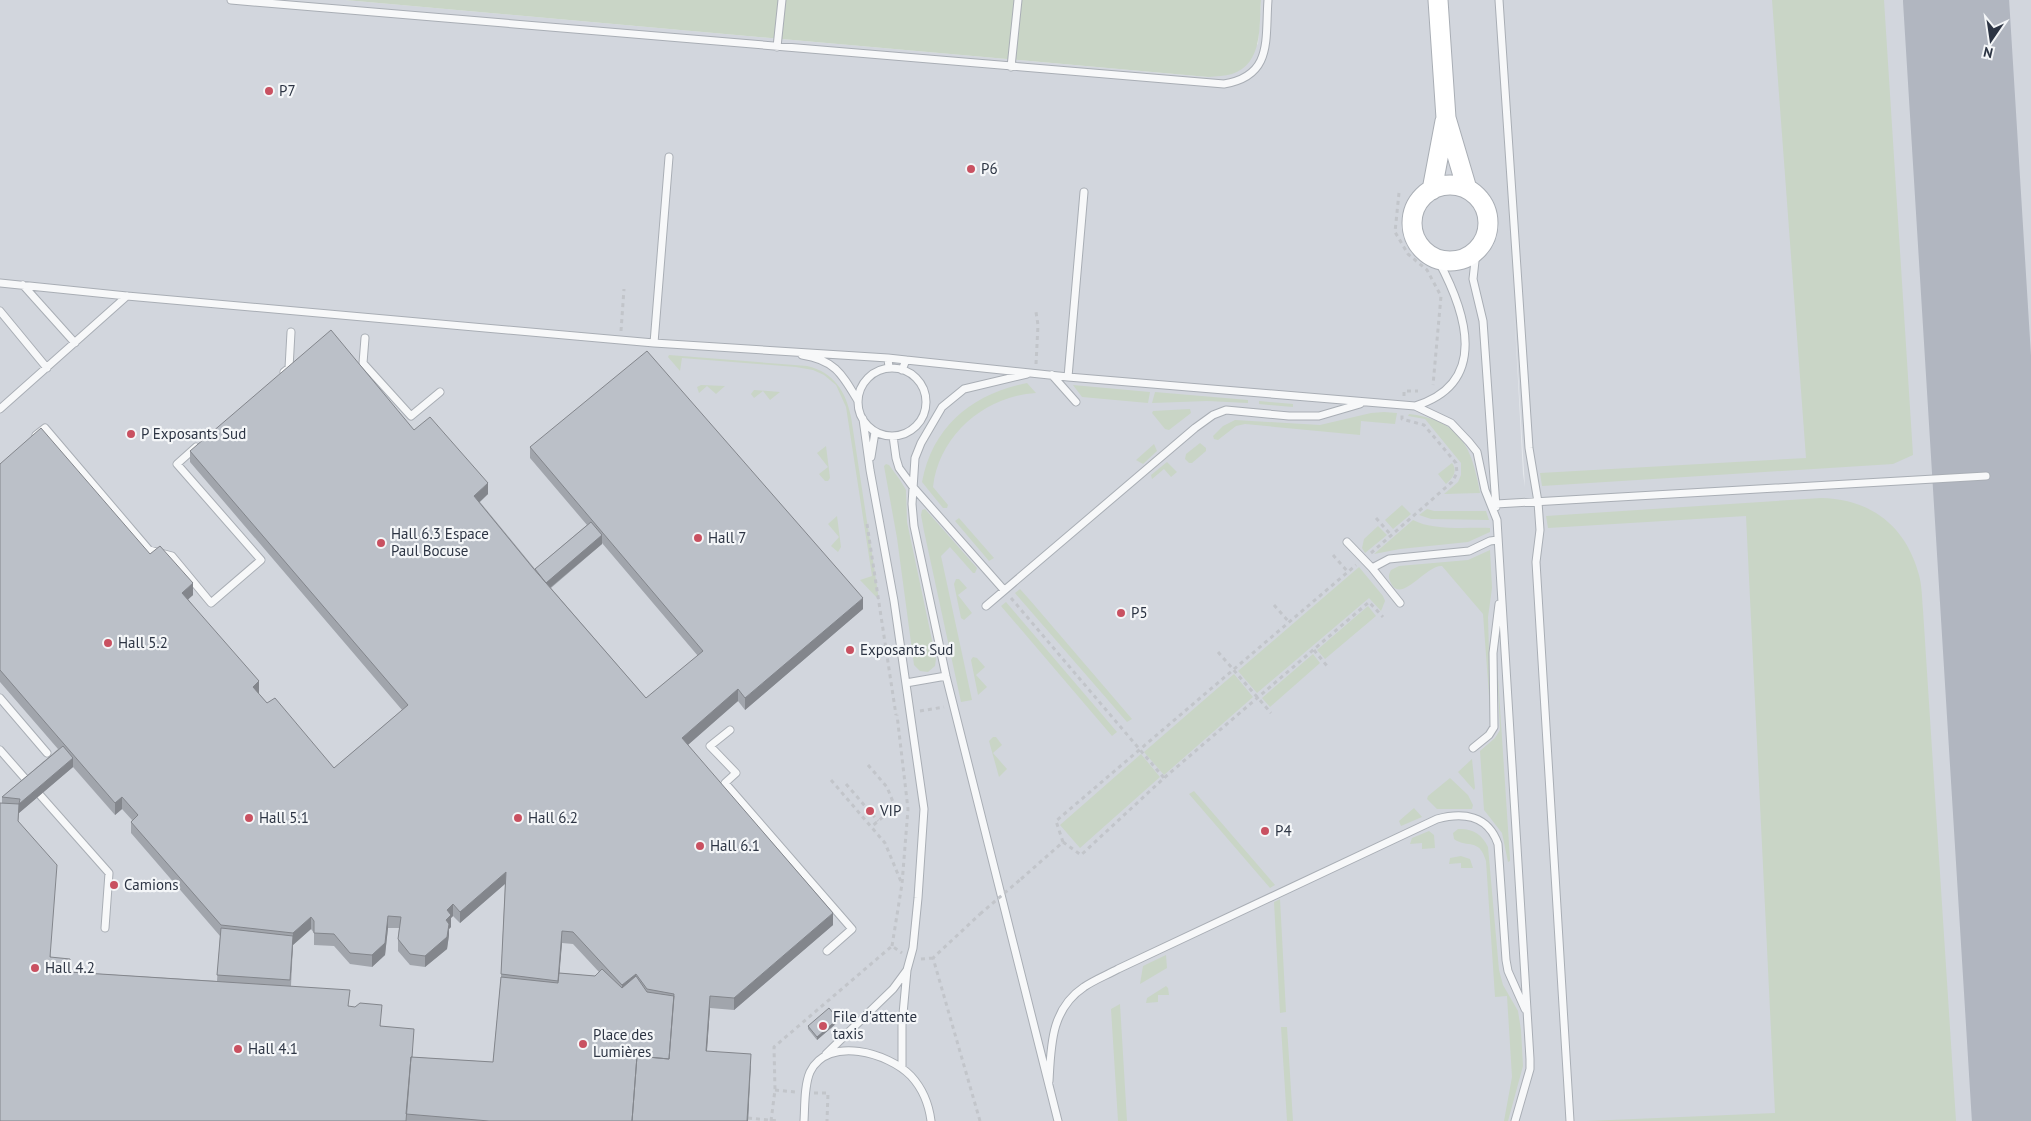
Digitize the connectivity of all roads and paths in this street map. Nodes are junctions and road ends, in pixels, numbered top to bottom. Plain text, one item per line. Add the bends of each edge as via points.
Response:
1 (231, 0) edge
2 (782, 0) edge
3 (1018, 0) edge
4 (1268, 0) edge
5 (1438, 0) edge
6 (1499, 0) edge
7 (777, 47) junction
8 (1011, 67) junction
9 (1446, 118) junction
10 (669, 157) dead end
11 (1467, 189) junction
12 (1432, 190) junction
13 (1084, 192) dead end
14 (1399, 193) dead end
15 (1476, 252) junction
16 (1438, 260) junction
17 (0, 283) edge
18 (22, 285) junction
19 (624, 289) dead end
20 (127, 296) junction
21 (0, 311) edge
22 (1036, 312) dead end
23 (291, 332) dead end
24 (365, 338) dead end
25 (620, 339) junction
26 (654, 342) junction
27 (75, 343) junction
28 (767, 350) junction
29 (888, 358) junction
30 (906, 360) junction
31 (46, 368) junction
32 (889, 368) junction
33 (902, 370) junction
34 (1035, 372) junction
35 (281, 374) edge
36 (1052, 375) junction
37 (1068, 376) junction
38 (440, 392) dead end
39 (858, 401) junction
40 (1076, 402) dead end
41 (1365, 402) junction
42 (1403, 404) junction
43 (1415, 406) junction
44 (0, 409) edge
45 (863, 419) junction
46 (875, 432) junction
47 (893, 436) junction
48 (30, 441) edge
49 (199, 445) edge
50 (870, 470) junction
51 (1986, 476) dead end
52 (913, 486) junction
53 (1538, 502) junction
54 (1496, 504) junction
55 (1376, 518) dead end
56 (866, 519) dead end
57 (1497, 520) junction
58 (1391, 535) junction
59 (1498, 540) junction
60 (1347, 542) dead end
61 (1332, 555) dead end
62 (1364, 558) junction
63 (1372, 568) junction
64 (1348, 572) junction
65 (1501, 586) junction
66 (1004, 590) junction
67 (1400, 604) dead end
68 (1274, 605) dead end
69 (986, 606) dead end
70 (1383, 617) dead end
71 (1290, 622) junction
72 (1314, 650) junction
73 (1218, 652) dead end
74 (1327, 666) dead end
75 (1233, 670) junction
76 (946, 676) junction
77 (906, 683) junction
78 (0, 698) edge
79 (1258, 698) junction
80 (953, 705) junction
81 (911, 713) junction
82 (1272, 714) dead end
83 (896, 715) junction
84 (730, 730) dead end
85 (1473, 748) dead end
86 (1139, 749) junction
87 (0, 750) edge
88 (47, 753) dead end
89 (868, 765) dead end
90 (1164, 778) junction
91 (830, 780) dead end
92 (29, 783) edge
93 (846, 784) dead end
94 (40, 795) edge
95 (878, 821) junction
96 (871, 827) junction
97 (1063, 842) junction
98 (902, 884) junction
99 (105, 928) dead end
100 (892, 946) junction
101 (827, 951) dead end
102 (934, 958) junction
103 (910, 959) junction
104 (907, 970) junction
105 (1527, 1014) junction
106 (824, 1056) junction
107 (902, 1068) junction
108 (1049, 1088) junction
109 (748, 1118) edge
110 (771, 1121) edge
111 (779, 1121) edge
112 (804, 1121) edge
113 (931, 1121) edge
114 (980, 1121) edge
115 (1058, 1121) edge
116 (1515, 1121) edge
117 (1570, 1121) edge

1 - 7 lane
2 - 7 lane
3 - 8 lane
4 - 8 lane via 1262,60 1258,69 1238,82 1203,83
5 - 9 street
6 - 53 lane via 1529,448
7 - 8 lane
9 - 11 street
9 - 12 street
10 - 26 lane
11 - 12 street via 1456,185
11 - 15 street via 1485,206 1488,218 1488,231
12 - 16 street via 1415,207 1412,232 1426,254
13 - 37 lane
14 - 42 path via 1395,232 1408,254 1427,270 1441,296 1433,385 1416,392 1404,391
15 - 16 street via 1451,262
15 - 54 lane via 1473,280 1483,322
16 - 43 lane via 1455,293 1462,324 1464,362 1448,390
17 - 18 lane
18 - 20 lane
18 - 27 lane
19 - 25 path
20 - 25 lane
20 - 27 lane
21 - 31 lane
22 - 34 path
23 - 35 lane via 289,368
24 - 38 lane via 363,363 411,416
25 - 26 lane
26 - 28 lane
27 - 31 lane
28 - 29 lane
28 - 39 lane via 825,361 842,374
29 - 30 lane
29 - 32 lane
30 - 33 lane
30 - 34 lane
31 - 44 lane
32 - 33 lane
32 - 39 lane via 871,376
33 - 47 lane via 912,374 924,391 925,412 913,429
34 - 36 lane
34 - 52 lane via 964,389 942,407 915,458
36 - 37 lane
36 - 40 lane
37 - 41 lane
39 - 45 lane
41 - 42 lane
41 - 66 lane via 1319,416 1226,410 1213,415
42 - 43 lane
42 - 58 path via 1402,419 1424,425 1458,468 1452,482
43 - 57 lane via 1451,423 1477,452 1484,490
45 - 46 lane
45 - 50 lane
46 - 47 lane
46 - 50 lane
47 - 52 lane via 897,463
48 - 49 lane via 45,428 149,550 172,556 212,603 261,560 177,464
50 - 77 lane
51 - 53 lane
52 - 66 lane
52 - 76 lane via 914,526
53 - 54 lane
53 - 117 lane via 1540,530 1536,562
54 - 57 lane
55 - 58 path
56 - 83 path
57 - 59 lane
58 - 62 path
59 - 63 lane via 1469,551 1390,559
59 - 65 lane
60 - 62 lane
61 - 64 path
62 - 63 lane
62 - 64 path
63 - 67 lane
64 - 71 path
65 - 85 lane via 1493,653 1494,727
65 - 105 lane
66 - 69 lane
66 - 86 path
68 - 71 path
70 - 72 path via 1369,602
71 - 75 path
72 - 74 path
72 - 79 path
73 - 75 path
75 - 79 path
75 - 86 path
76 - 77 lane
76 - 80 lane
77 - 81 lane
78 - 88 lane
79 - 82 path
79 - 90 path
80 - 81 path
80 - 108 lane
81 - 83 path
81 - 103 lane via 924,808
83 - 98 path via 908,809
84 - 101 lane via 710,746 736,773 725,783 852,929
86 - 90 path
86 - 97 path via 1056,821
87 - 92 lane
89 - 95 path via 887,787 893,802 889,812
90 - 97 path via 1081,855
91 - 96 path
93 - 95 path
94 - 99 lane via 109,873
95 - 96 path
96 - 98 path via 885,843
97 - 102 path, bridge
98 - 100 path
100 - 103 path
100 - 110 path via 774,1047 775,1090
102 - 103 path
102 - 114 path
103 - 104 lane
104 - 106 lane via 893,989
104 - 107 lane
105 - 108 lane via 1507,965 1496,838 1489,828 1472,816 1450,815 1085,987 1066,1004 1054,1028
105 - 116 lane via 1530,1069
106 - 107 lane via 840,1051 868,1053
106 - 112 lane via 811,1070
107 - 113 lane via 919,1086
108 - 115 lane
109 - 110 path
110 - 111 path

